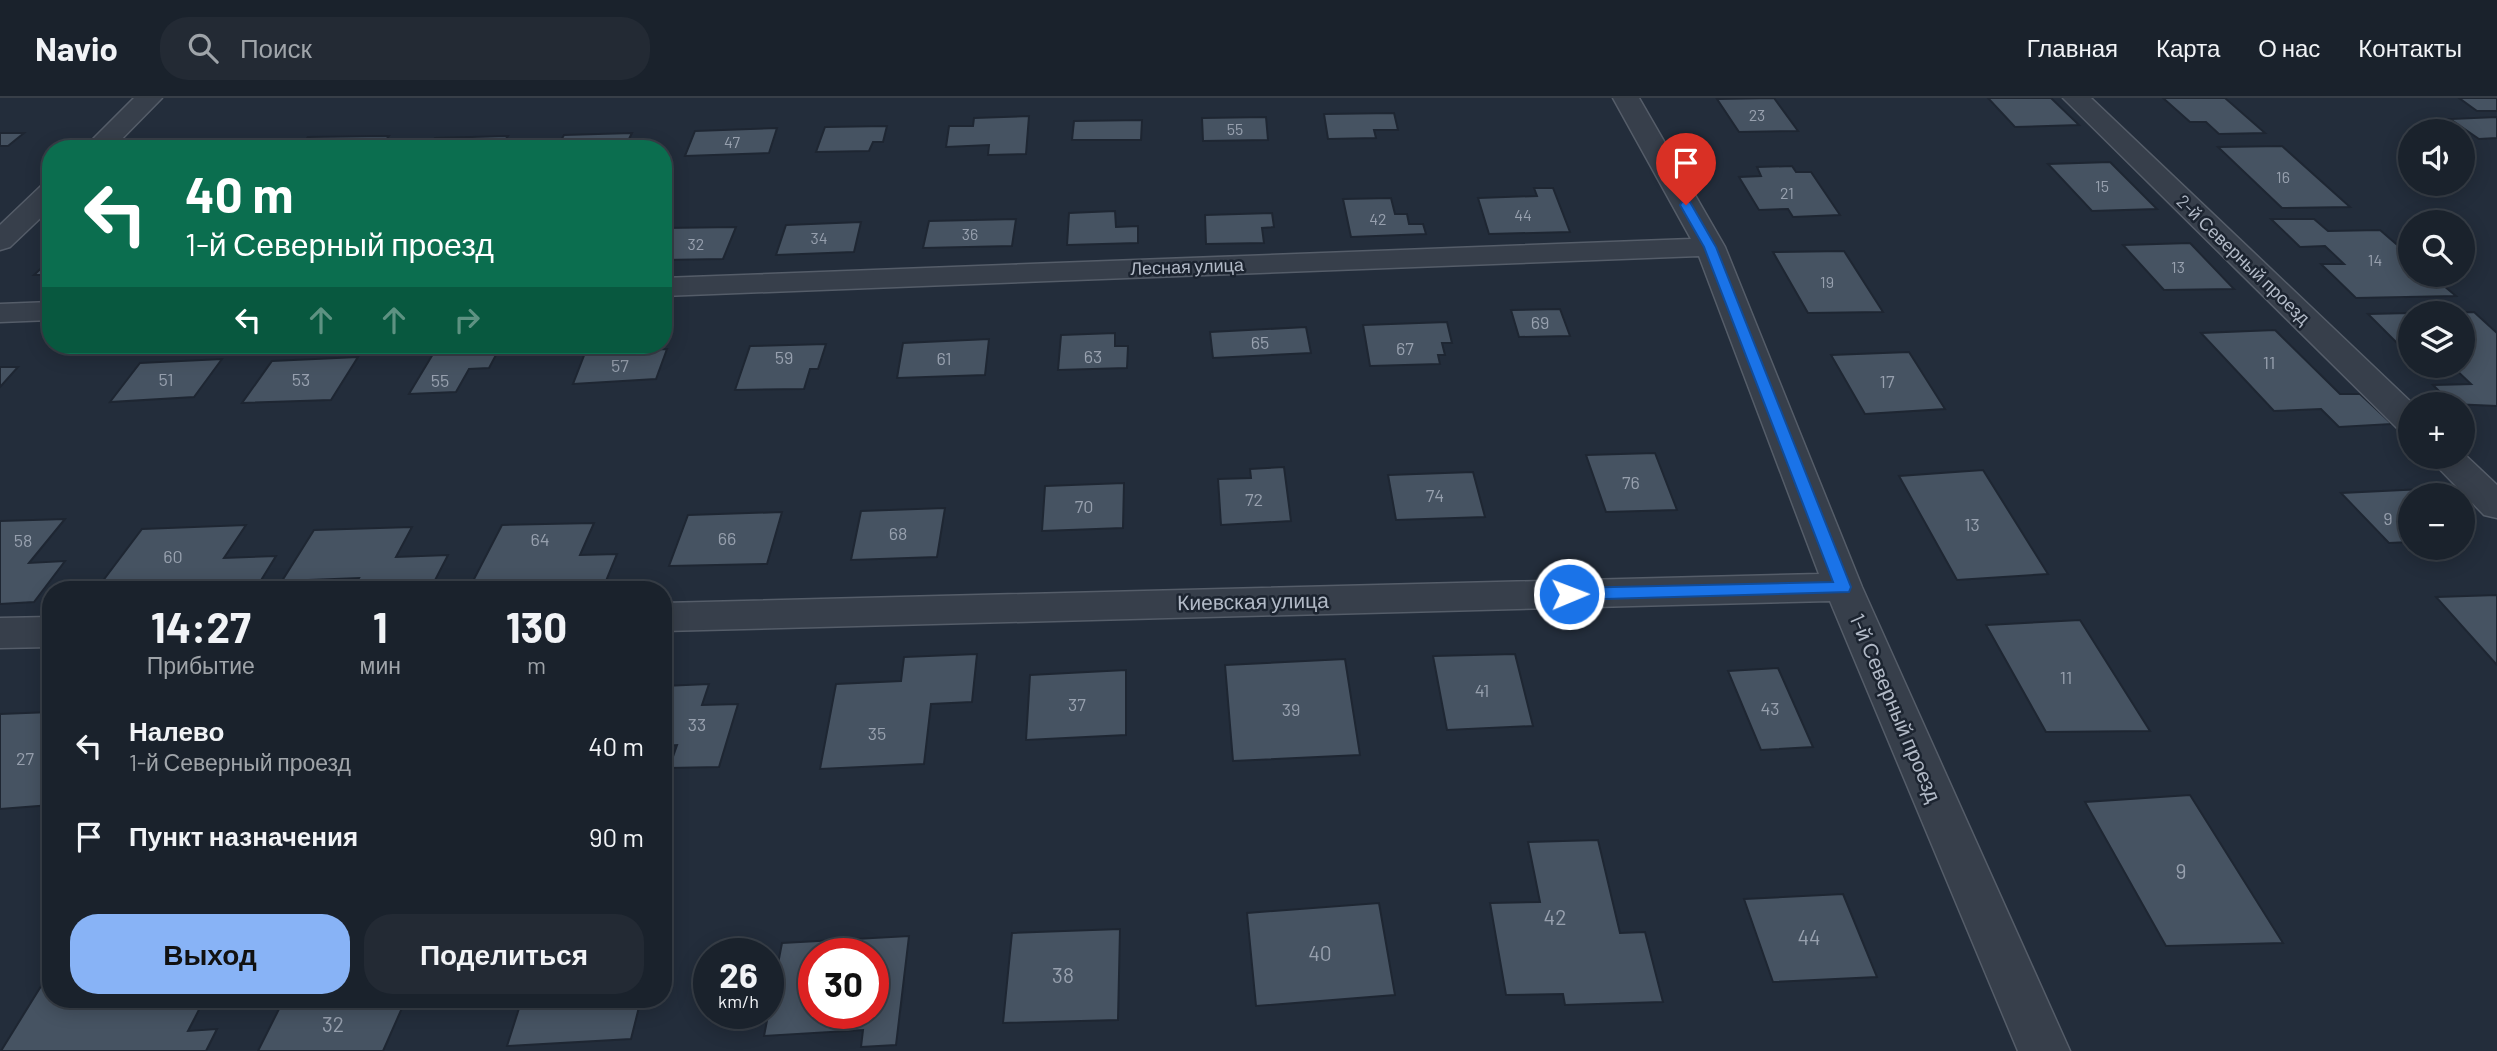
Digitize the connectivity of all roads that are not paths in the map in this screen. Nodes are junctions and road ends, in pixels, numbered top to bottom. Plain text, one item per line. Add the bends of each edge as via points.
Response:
1 (149, 98) edge
2 (1626, 98) edge
3 (2076, 98) edge
4 (105, 140) edge
5 (42, 201) edge
6 (0, 241) edge
7 (1710, 247) junction
8 (672, 287) edge
9 (42, 311) edge
10 (0, 313) edge
11 (2398, 409) edge
12 (2458, 469) edge
13 (2497, 506) edge
14 (1843, 587) junction
15 (672, 617) edge
16 (42, 632) edge
17 (0, 633) edge
18 (2044, 1051) edge

1 - 4 street
2 - 7 street, 1-й Северный проезд
3 - 11 street, 2-й Северный проезд
5 - 6 street
7 - 8 street, Лесная улица
7 - 14 street, 1-й Северный проезд
9 - 10 street
12 - 13 street
14 - 15 street, Киевская улица
14 - 18 street, 1-й Северный проезд
16 - 17 street

